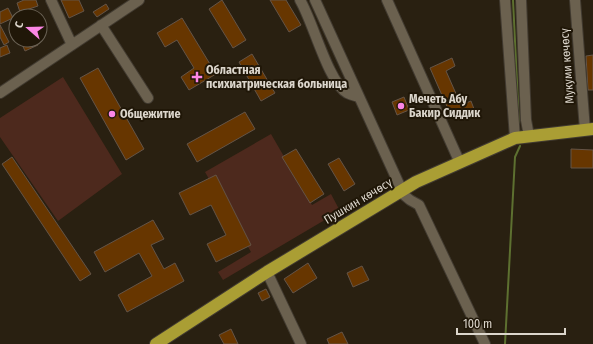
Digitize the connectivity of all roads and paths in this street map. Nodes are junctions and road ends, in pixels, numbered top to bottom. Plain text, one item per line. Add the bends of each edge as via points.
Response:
1 (51, 0) edge
2 (139, 0) edge
3 (300, 0) edge
4 (315, 0) edge
5 (387, 0) edge
6 (505, 0) edge
7 (521, 0) edge
8 (575, 0) edge
9 (101, 25) junction
10 (72, 45) junction
11 (0, 93) edge
12 (359, 97) junction
13 (148, 98) dead end
14 (589, 129) edge
15 (529, 136) junction
16 (515, 138) junction
17 (460, 163) junction
18 (402, 191) junction
19 (268, 272) junction
20 (162, 342) edge
21 (301, 344) edge
22 (484, 344) edge

1 - 10 street
2 - 9 street
3 - 12 street via 335,79 347,93
4 - 12 street
5 - 17 street
6 - 16 street
7 - 15 street via 526,120
8 - 14 street, Мукуми көчөсү
9 - 10 street
9 - 13 street
10 - 11 street
12 - 18 street
14 - 15 highway, Пушкин көчөсү
15 - 16 highway, Пушкин көчөсү
16 - 17 highway, Пушкин көчөсү
17 - 18 highway, Пушкин көчөсү via 416,182
18 - 19 highway, Пушкин көчөсү
18 - 22 street via 410,200 420,205
19 - 20 highway, Пушкин көчөсү
19 - 21 street

